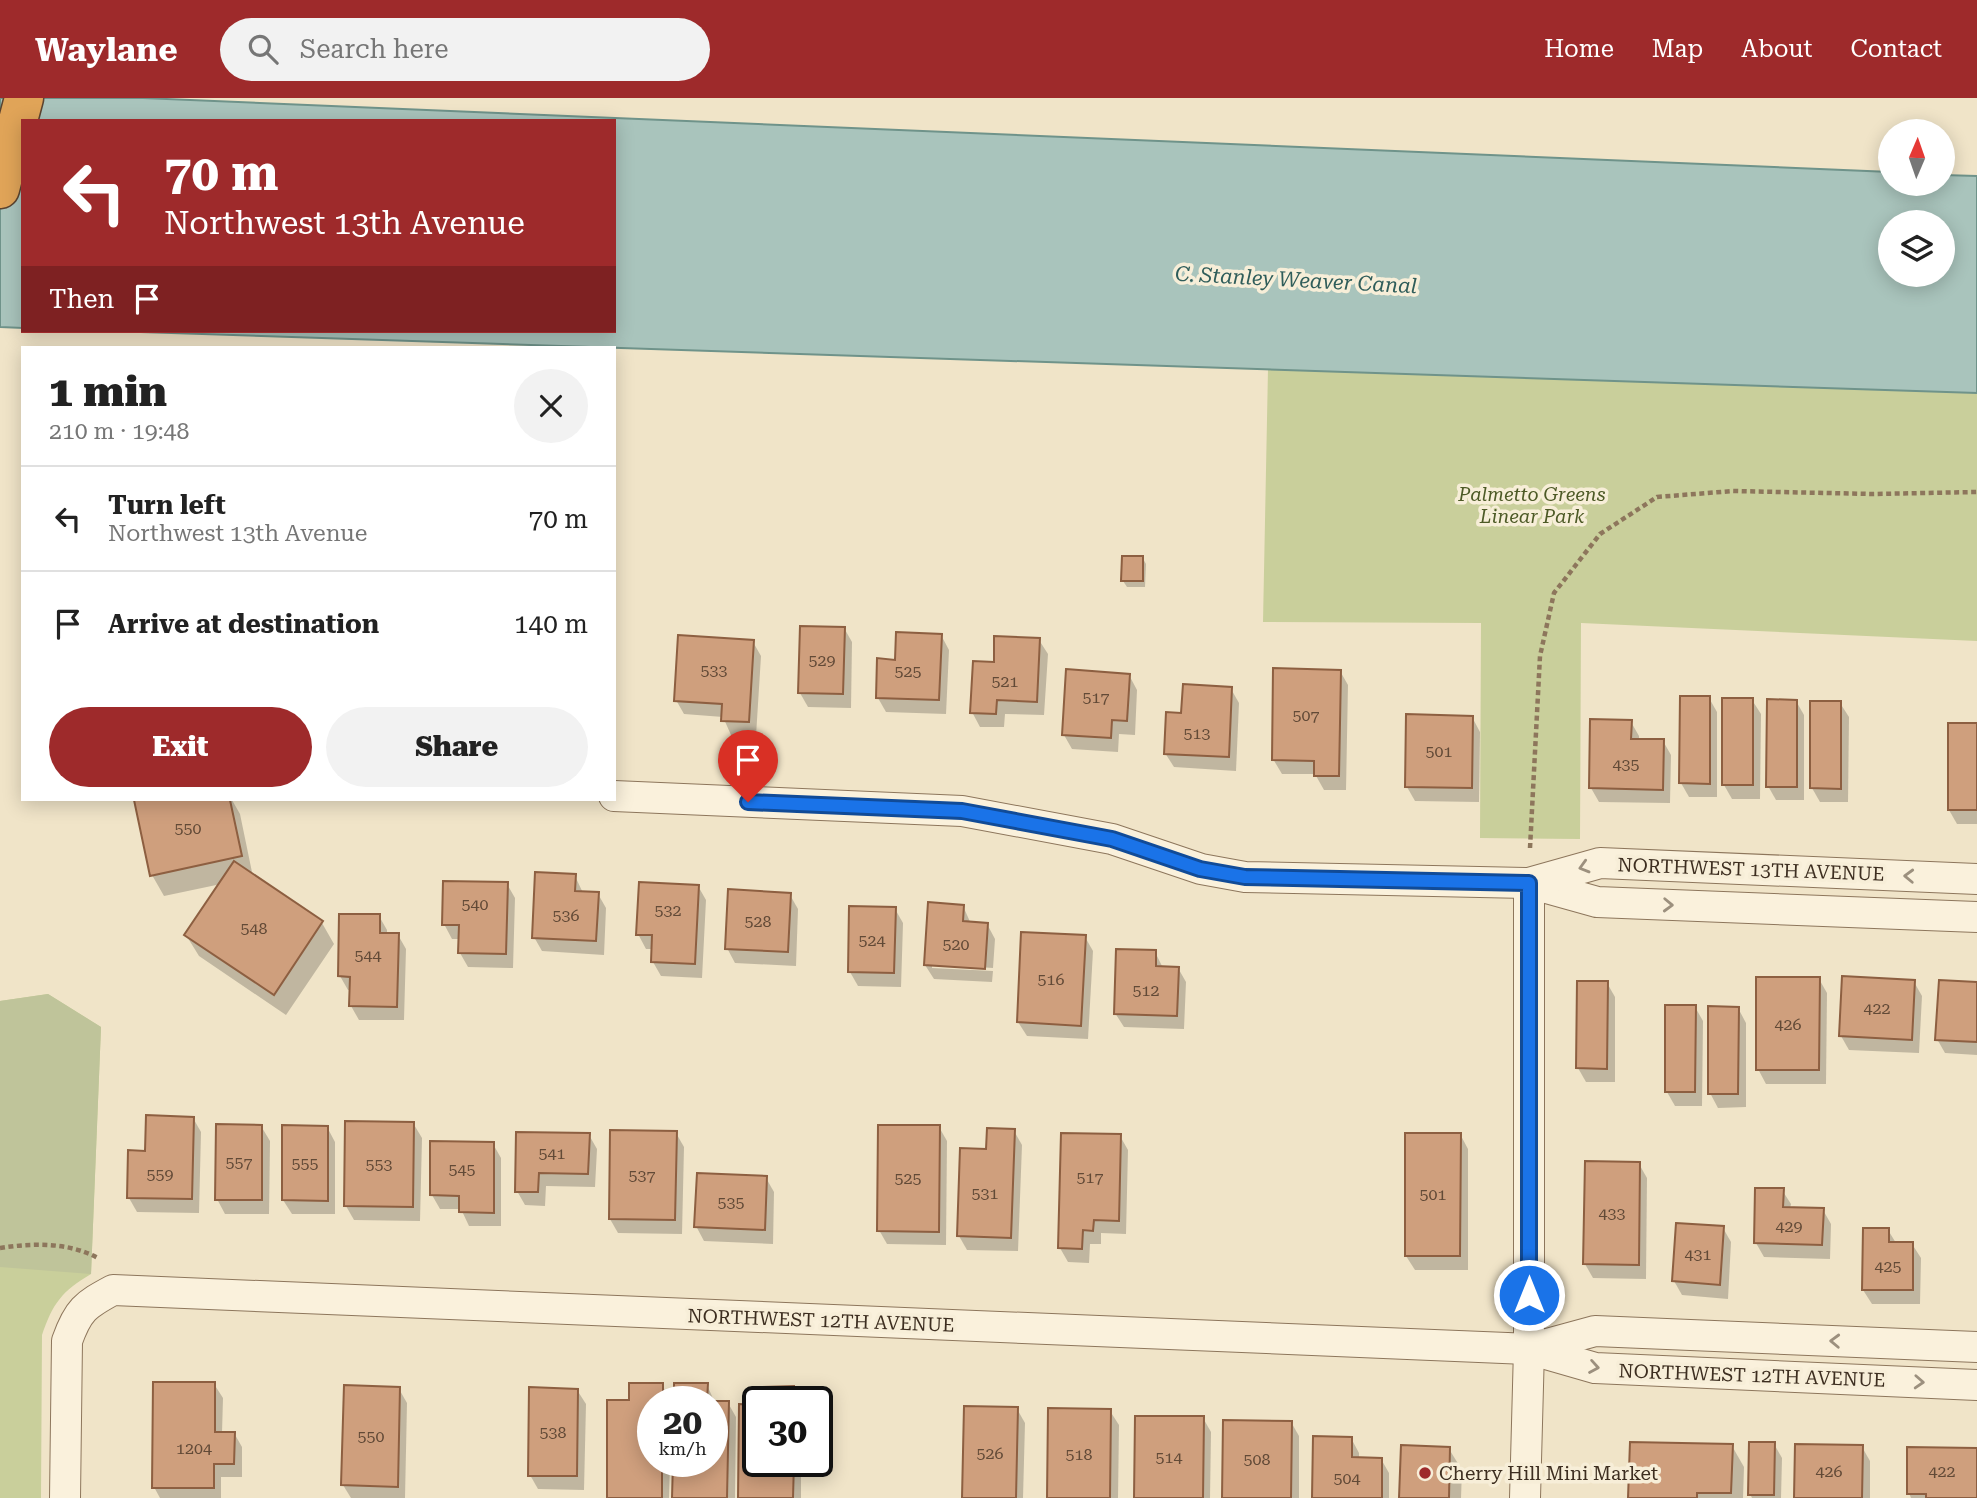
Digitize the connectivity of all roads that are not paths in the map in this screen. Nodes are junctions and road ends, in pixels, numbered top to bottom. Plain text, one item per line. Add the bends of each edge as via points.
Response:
1 (24, 98) edge
2 (0, 189) edge
3 (616, 796) edge
4 (1852, 874) junction
5 (1977, 879) edge
6 (1529, 883) junction
7 (1851, 912) junction
8 (1977, 917) edge
9 (1803, 1340) junction
10 (1977, 1347) edge
11 (1529, 1349) junction
12 (1802, 1377) junction
13 (1977, 1385) edge
14 (65, 1498) edge
15 (1525, 1498) edge

1 - 2 highway
3 - 6 street, NORTHWEST 13TH AVENUE via 962,811 1112,839 1200,869 1245,877
5 -> 4 street, NORTHWEST 13TH AVENUE
4 -> 6 street, NORTHWEST 13TH AVENUE via 1600,863
4 - 7 street
6 -> 7 street, NORTHWEST 13TH AVENUE via 1597,902
6 - 11 street
7 - 8 street, NORTHWEST 13TH AVENUE
10 -> 9 street, NORTHWEST 12TH AVENUE
9 - 11 street, NORTHWEST 12TH AVENUE via 1595,1331
9 - 12 street
11 -> 12 street, NORTHWEST 12TH AVENUE via 1595,1368
11 - 14 street, NORTHWEST 12TH AVENUE via 113,1290 92,1301 75,1318 66,1341
11 - 15 street
12 -> 13 street, NORTHWEST 12TH AVENUE

